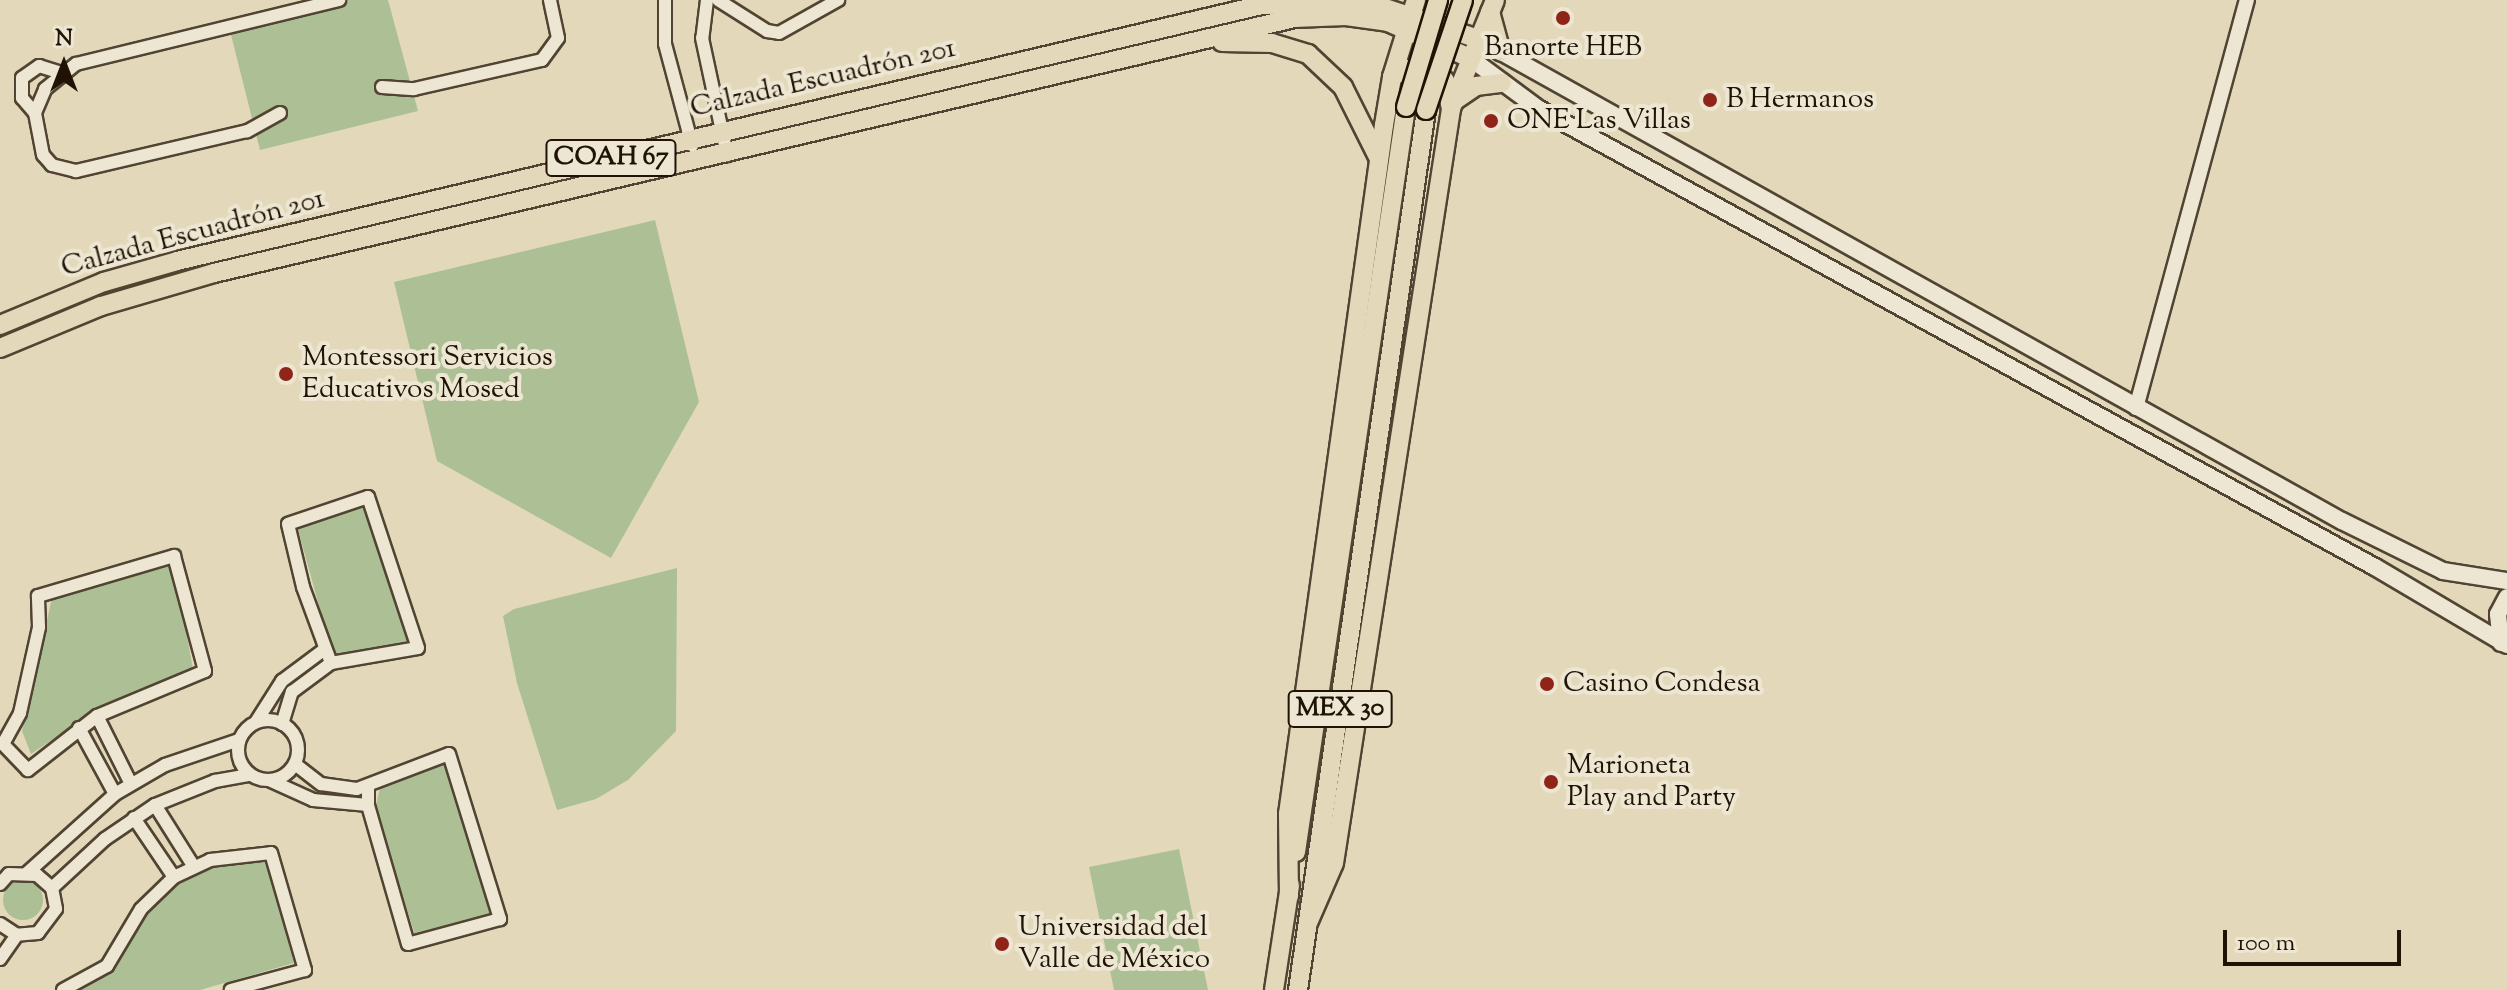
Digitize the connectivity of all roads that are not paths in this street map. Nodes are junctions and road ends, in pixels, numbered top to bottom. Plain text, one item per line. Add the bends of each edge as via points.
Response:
1 (339, 0) edge
2 (550, 0) edge
3 (665, 0) edge
4 (707, 0) edge
5 (718, 0) edge
6 (838, 0) edge
7 (1438, 0) edge
8 (1463, 0) edge
9 (2247, 0) edge
10 (1271, 3) edge
11 (304, 4) edge
12 (1493, 6) edge
13 (1411, 14) edge
14 (1478, 39) junction
15 (1200, 42) junction
16 (1501, 52) junction
17 (1470, 58) junction
18 (1519, 62) junction
19 (59, 72) junction
20 (1392, 77) junction
21 (1504, 84) junction
22 (382, 87) dead end
23 (1453, 105) junction
24 (35, 113) junction
25 (280, 113) dead end
26 (722, 132) junction
27 (689, 139) junction
28 (727, 155) junction
29 (699, 161) junction
30 (1379, 162) junction
31 (0, 325) edge
32 (0, 348) edge
33 (2136, 408) junction
34 (2507, 581) edge
35 (2507, 597) edge
36 (2504, 644) edge
37 (325, 649) junction
38 (331, 663) junction
39 (282, 681) junction
40 (292, 692) junction
41 (97, 716) junction
42 (256, 722) junction
43 (282, 724) junction
44 (79, 728) junction
45 (239, 740) junction
46 (295, 764) junction
47 (249, 775) junction
48 (269, 780) junction
49 (131, 784) junction
50 (321, 784) junction
51 (368, 786) junction
52 (115, 794) junction
53 (313, 800) junction
54 (155, 805) junction
55 (368, 805) junction
56 (134, 818) junction
57 (194, 867) junction
58 (27, 873) junction
59 (3, 875) edge
60 (174, 877) junction
61 (52, 888) junction
62 (1289, 896) junction
63 (1308, 923) junction
64 (0, 924) edge
65 (17, 935) junction
66 (0, 959) edge
67 (63, 990) edge
68 (231, 990) edge
69 (1274, 990) edge
70 (1298, 990) edge

1 - 11 street
2 - 22 street via 558,38 542,60 414,89
3 - 27 street via 665,44
4 - 26 street via 702,38
5 - 6 street via 779,33
7 - 62 main road, MEX 30, bridge via 1406,107
8 - 63 main road, MEX 30, bridge via 1426,110
9 - 33 street
10 - 13 main road, Calzada Escuadrón 201 / COAH 67 via 1350,2
10 - 26 main road, Calzada Escuadrón 201 / COAH 67
11 - 19 street
12 - 14 main road
12 - 16 main road
13 - 14 main road, Calzada Escuadrón 201 / COAH 67
13 - 15 main road, Calzada Escuadrón 201 / COAH 67 via 1318,15
13 - 17 main road, Calzada Escuadrón 201 / COAH 67
13 - 20 main road
14 - 16 main road, COAH 67
14 - 17 main road
15 - 28 main road, Calzada Escuadrón 201 / COAH 67
15 - 30 main road via 1272,43 1308,54 1343,87
16 - 18 main road, COAH 67
17 - 21 main road, COAH 67
17 - 23 main road
18 - 21 main road
18 - 33 main road, COAH 67
19 - 24 street
19 - 24 street via 39,66 22,78 22,98
20 - 23 main road via 1405,69 1434,71
20 - 30 main road
21 - 23 main road via 1476,86
21 - 36 main road, COAH 67 via 1586,136 2375,567
23 - 63 main road via 1334,863
24 - 25 street via 43,155 52,165 76,171 247,131
26 - 27 main road, Calzada Escuadrón 201 / COAH 67
26 - 28 street
27 - 29 street
27 - 31 main road, Calzada Escuadrón 201 / COAH 67 via 177,261 104,282
28 - 29 main road, Calzada Escuadrón 201 / COAH 67
29 - 32 main road, Calzada Escuadrón 201 / COAH 67 via 150,290
30 - 62 main road via 1288,814
33 - 34 main road, COAH 67 via 2429,565
35 - 36 main road via 2498,614
37 - 38 street
37 - 38 street via 288,524 368,497 418,648
37 - 39 street
38 - 40 street
39 - 40 street
39 - 42 street
40 - 43 street
41 - 44 street
41 - 44 street via 205,671 174,556 38,596 39,627 20,713 3,744 28,770
41 - 49 street
42 - 43 street
42 - 45 street
43 - 46 street via 295,737
44 - 52 street
45 - 47 street via 238,759
45 - 49 street via 201,751
46 - 48 street
46 - 50 street
47 - 48 street
47 - 54 street via 215,781
48 - 53 street
49 - 52 street
50 - 51 street
50 - 53 street
51 - 55 street
51 - 55 street via 449,754 500,919 408,944
52 - 58 street
53 - 55 street
54 - 56 street
54 - 57 street
56 - 60 street
56 - 61 street
57 - 60 street
57 - 68 street via 210,860 271,853 305,970
58 - 59 street
58 - 61 street
60 - 67 street via 141,909 107,966
61 - 65 street via 53,919 38,933
62 - 69 main road, MEX 30
63 - 70 main road, MEX 30
64 - 65 street
65 - 66 street

